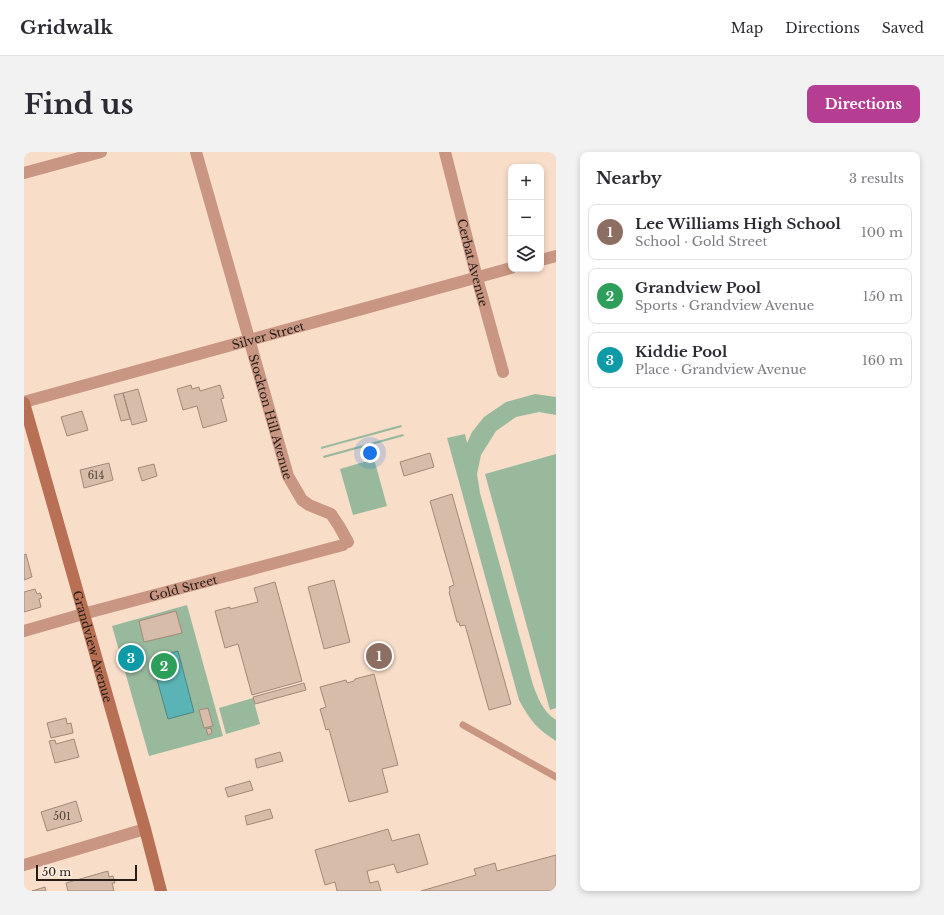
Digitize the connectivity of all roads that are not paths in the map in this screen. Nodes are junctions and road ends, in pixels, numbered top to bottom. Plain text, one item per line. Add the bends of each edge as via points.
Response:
1 (101, 152) edge
2 (196, 152) edge
3 (446, 152) edge
4 (24, 173) edge
5 (556, 256) edge
6 (544, 259) edge
7 (508, 269) edge
8 (477, 278) junction
9 (250, 340) junction
10 (503, 372) dead end
11 (24, 402) edge
12 (346, 543) joint
13 (84, 614) junction
14 (24, 631) edge
15 (463, 725) dead end
16 (556, 777) edge
17 (145, 829) junction
18 (24, 865) edge
19 (161, 891) edge

1 - 4 street
2 - 9 street, Stockton Hill Avenue
3 - 8 street, Cerbat Avenue
5 - 6 street
7 - 8 street, Silver Street
8 - 9 street, Silver Street
8 - 10 street, Cerbat Avenue
9 - 11 street, Silver Street
9 - 12 street, Stockton Hill Avenue via 288,476 302,500 331,514
11 - 13 main road, Grandview Avenue
12 - 13 street, Gold Street
13 - 14 street, Gold Street
13 - 17 main road, Grandview Avenue
15 - 16 lane
17 - 18 street
17 - 19 main road, Grandview Avenue

